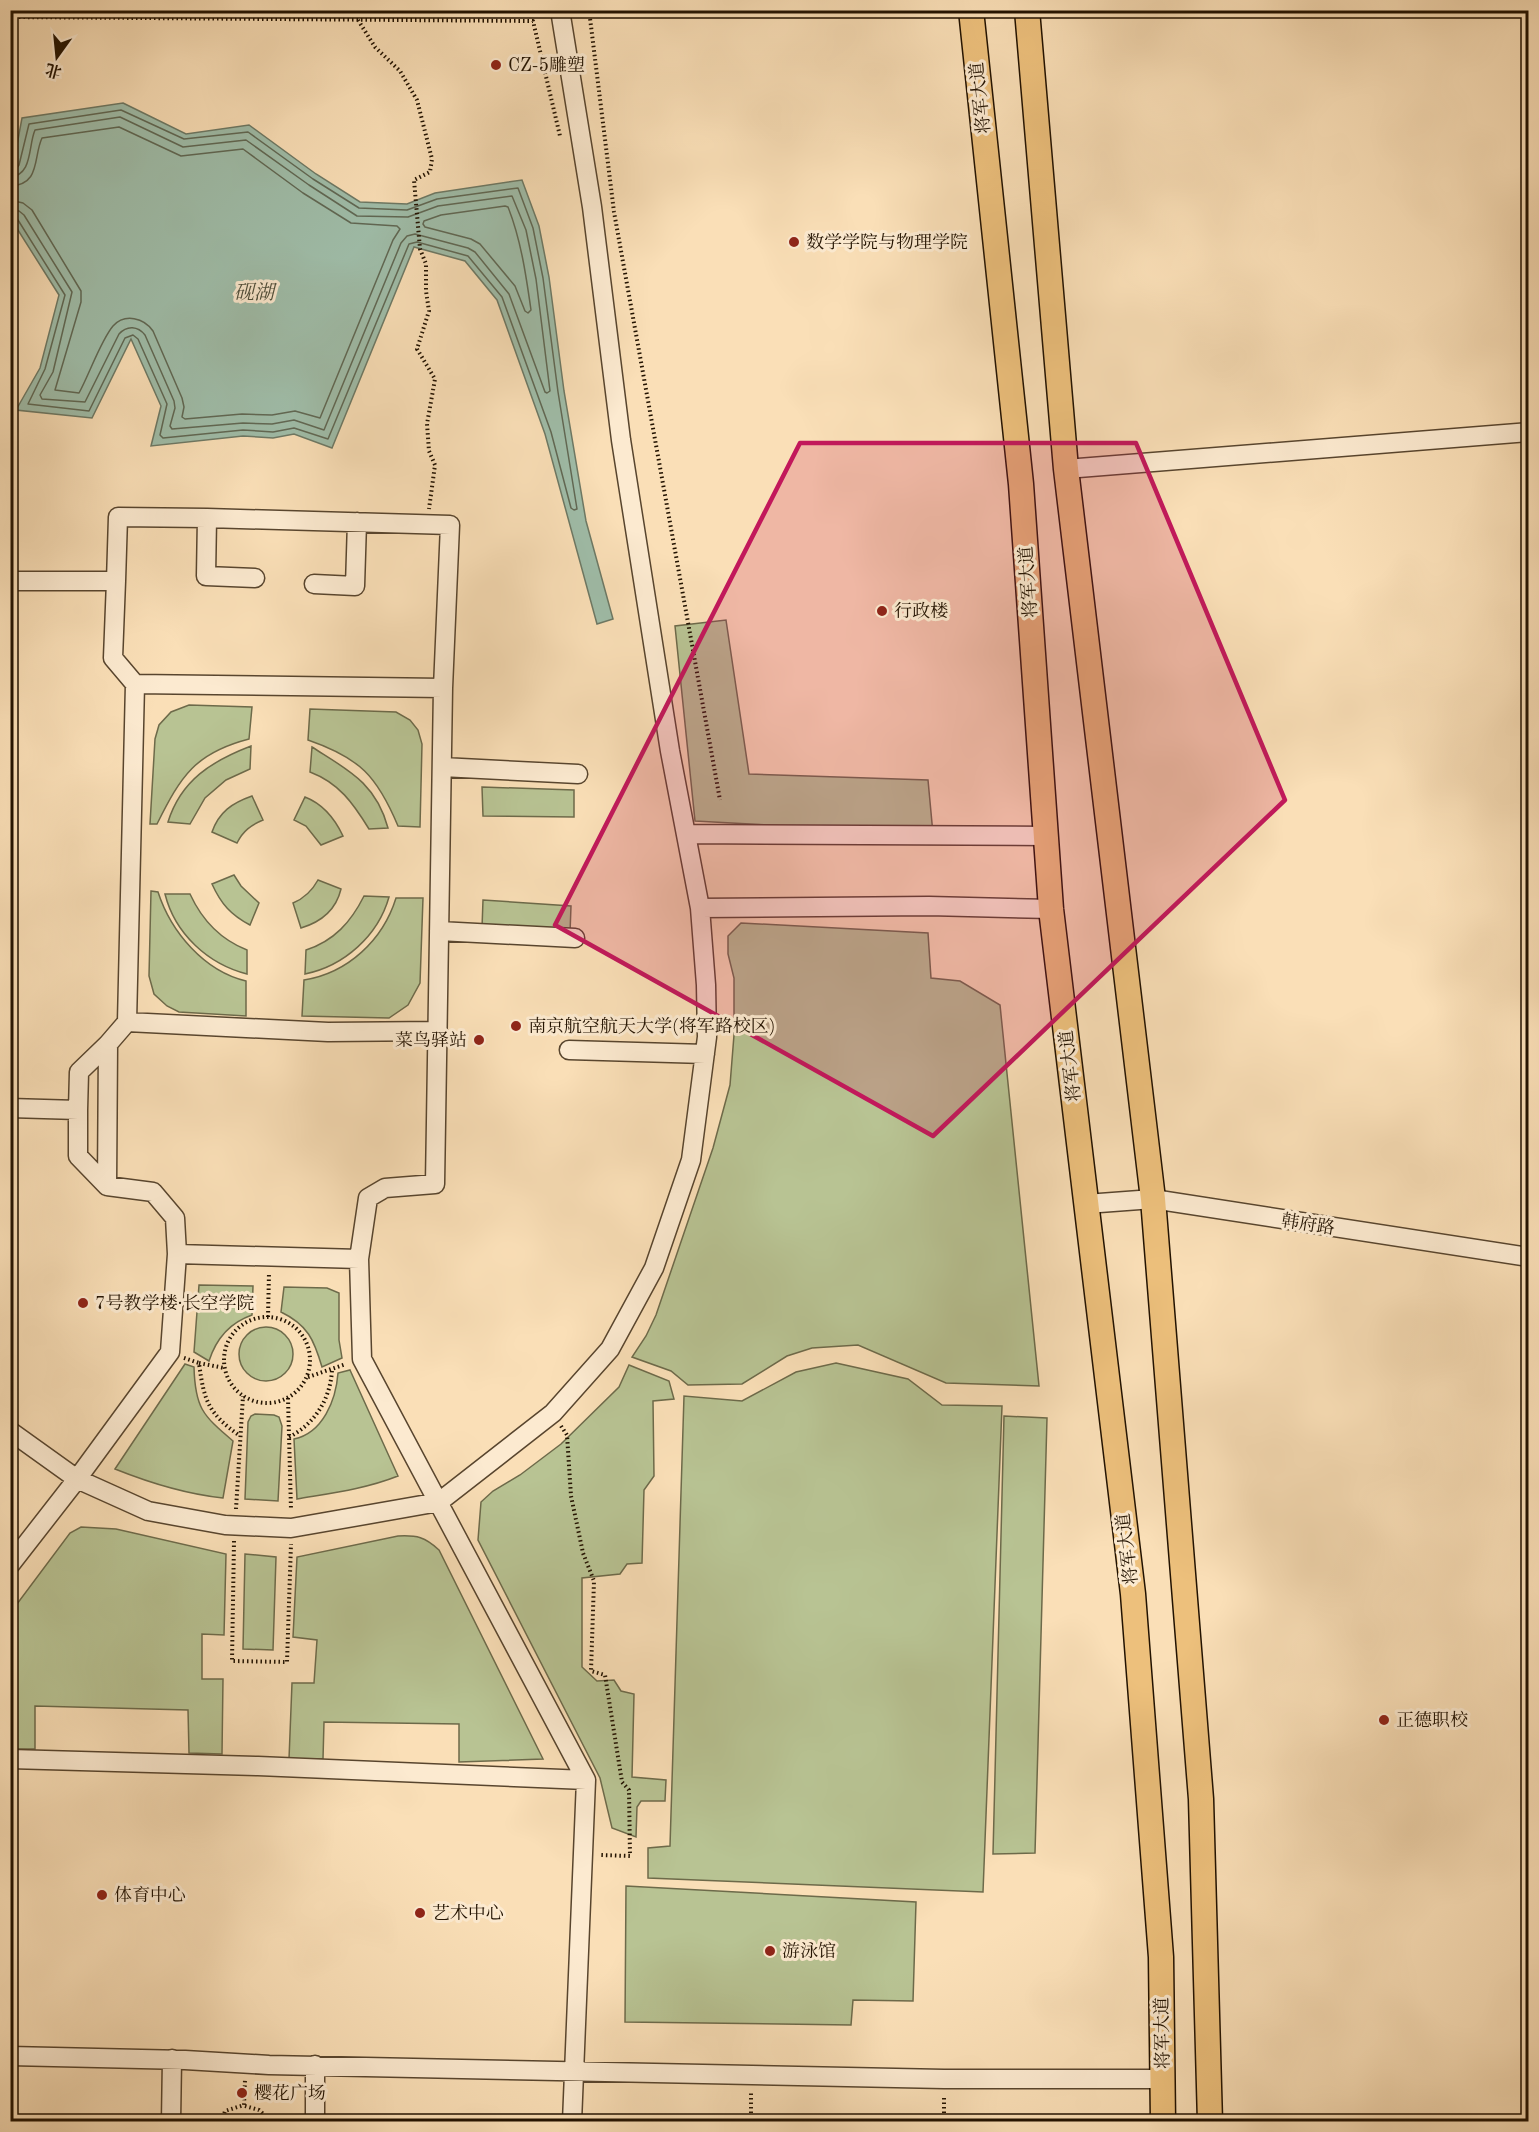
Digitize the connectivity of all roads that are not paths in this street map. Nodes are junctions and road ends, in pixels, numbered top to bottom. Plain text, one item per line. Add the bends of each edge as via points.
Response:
1 (560, 10) edge
2 (971, 10) edge
3 (1027, 10) edge
4 (1528, 432) edge
5 (1066, 469) junction
6 (207, 518) junction
7 (357, 522) junction
8 (255, 578) dead end
9 (10, 581) edge
10 (116, 582) junction
11 (314, 584) dead end
12 (135, 684) junction
13 (443, 688) junction
14 (442, 767) junction
15 (578, 774) dead end
16 (686, 834) junction
17 (1047, 836) junction
18 (700, 908) junction
19 (1051, 909) junction
20 (439, 931) junction
21 (575, 938) dead end
22 (127, 1022) junction
23 (438, 1031) junction
24 (108, 1044) junction
25 (569, 1050) dead end
26 (705, 1054) junction
27 (10, 1108) edge
28 (78, 1110) junction
29 (107, 1186) junction
30 (1153, 1198) junction
31 (1086, 1204) junction
32 (177, 1254) junction
33 (1528, 1257) edge
34 (359, 1258) junction
35 (10, 1431) edge
36 (77, 1479) junction
37 (439, 1502) junction
38 (10, 1565) edge
39 (10, 1759) edge
40 (586, 1780) junction
41 (10, 2056) edge
42 (172, 2059) junction
43 (315, 2065) junction
44 (575, 2070) junction
45 (1162, 2079) junction
46 (171, 2121) edge
47 (315, 2121) edge
48 (572, 2121) edge
49 (1163, 2121) edge
50 (1210, 2121) edge

1 - 16 street via 592,207 621,440
2 - 17 main road, 将军大道 via 1021,484
3 - 5 main road
4 - 5 street
5 - 30 main road
6 - 7 street
6 - 8 street via 206,576
6 - 10 street via 118,517
7 - 11 street via 355,586
7 - 13 street via 450,525
9 - 10 street
10 - 12 street via 113,658
12 - 13 street
12 - 22 street
13 - 14 street
14 - 15 street
14 - 20 street
16 - 17 street
16 - 18 street
17 - 19 main road, 将军大道
18 - 19 street
18 - 26 street via 706,985
19 - 31 main road, 将军大道
20 - 21 street
20 - 23 street
22 - 23 street via 328,1032
22 - 24 street
23 - 34 street via 435,1184 385,1188 368,1198
24 - 28 street via 79,1072
24 - 29 street
25 - 26 street
26 - 37 street via 691,1160 654,1268 610,1349 553,1413
27 - 28 street
28 - 29 street via 78,1156
29 - 32 street via 153,1192 175,1218
30 - 31 street, 韩府路
30 - 33 street, 韩府路
30 - 50 main road via 1201,1799
31 - 45 main road, 将军大道 via 1133,1594 1161,1957
32 - 34 street
32 - 36 street via 170,1352
34 - 37 street via 362,1359
35 - 36 street
36 - 37 street via 148,1511 225,1525 291,1528
36 - 38 street
37 - 40 street
39 - 40 street
40 - 44 street
41 - 42 street
42 - 43 street
42 - 46 street
43 - 44 street
43 - 47 street
44 - 45 street via 944,2079
44 - 48 street
45 - 49 main road, 将军大道

